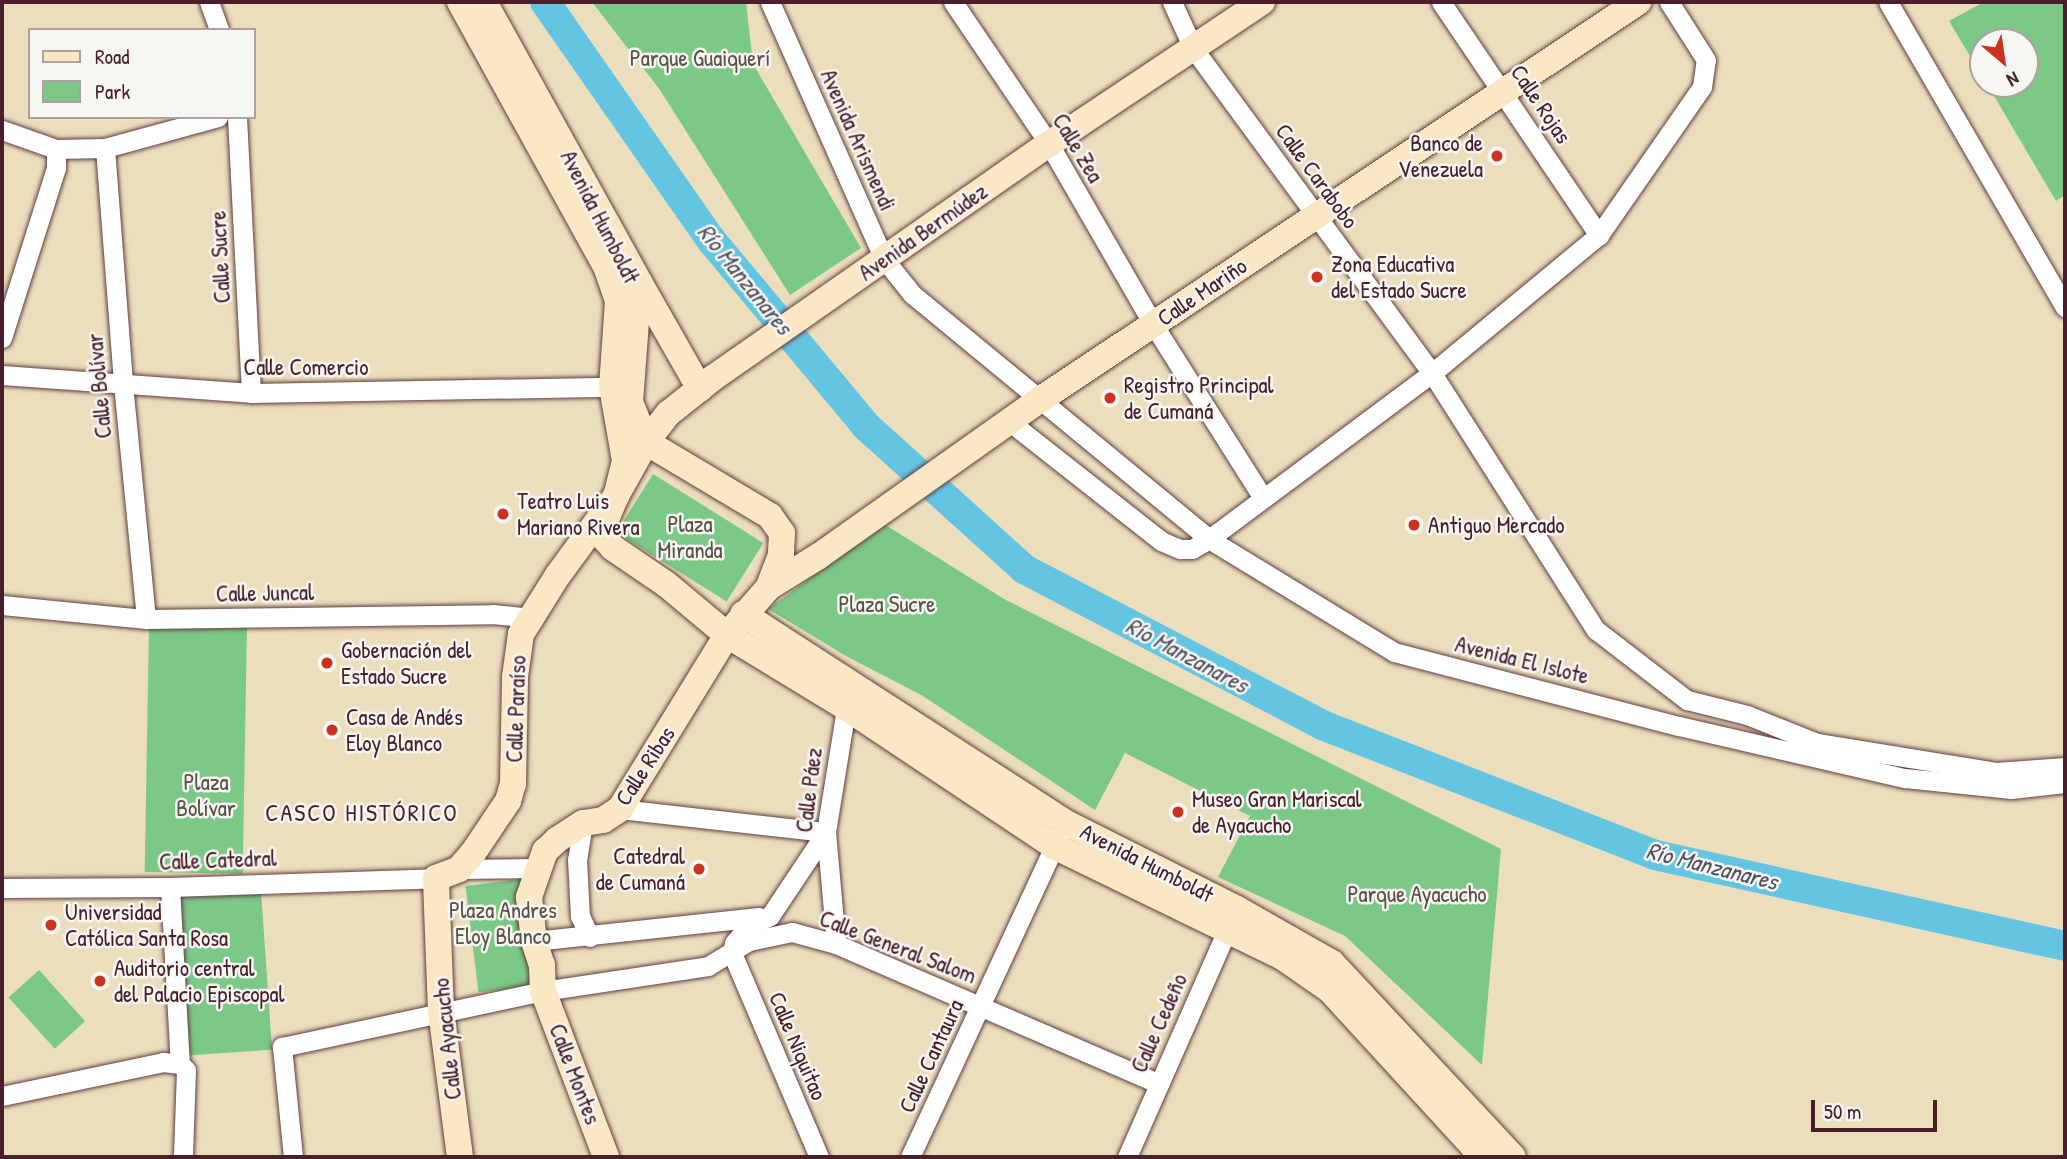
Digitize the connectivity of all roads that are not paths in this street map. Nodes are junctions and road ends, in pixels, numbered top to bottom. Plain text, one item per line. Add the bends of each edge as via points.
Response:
1 (209, 2) edge
2 (460, 2) edge
3 (484, 2) edge
4 (770, 2) edge
5 (953, 2) edge
6 (1172, 2) edge
7 (1262, 2) edge
8 (1441, 2) edge
9 (1638, 2) edge
10 (1670, 2) edge
11 (1888, 2) edge
12 (218, 28) edge
13 (1193, 48) junction
14 (1503, 91) junction
15 (211, 119) edge
16 (237, 119) edge
17 (2, 130) edge
18 (1049, 144) junction
19 (105, 148) junction
20 (56, 149) junction
21 (1316, 216) junction
22 (1599, 235) junction
23 (884, 259) junction
24 (639, 282) junction
25 (2065, 307) edge
26 (1153, 324) junction
27 (2, 338) edge
28 (1432, 373) junction
29 (2, 375) edge
30 (123, 384) junction
31 (707, 384) junction
32 (612, 387) junction
33 (251, 393) junction
34 (1038, 401) junction
35 (1010, 422) junction
36 (646, 442) junction
37 (616, 496) junction
38 (1263, 498) junction
39 (1209, 539) junction
40 (769, 587) junction
41 (2, 605) edge
42 (529, 618) junction
43 (146, 619) junction
44 (735, 624) junction
45 (848, 696) junction
46 (2065, 767) edge
47 (2065, 783) edge
48 (620, 809) junction
49 (583, 823) junction
50 (826, 832) junction
51 (1060, 834) junction
52 (538, 869) junction
53 (447, 873) junction
54 (170, 887) junction
55 (2, 888) edge
56 (771, 916) junction
57 (1232, 919) junction
58 (590, 937) junction
59 (534, 941) junction
60 (836, 944) junction
61 (732, 953) junction
62 (543, 991) junction
63 (981, 1006) junction
64 (441, 1011) junction
65 (180, 1064) junction
66 (1417, 1069) junction
67 (1159, 1084) junction
68 (2, 1096) edge
69 (183, 1157) edge
70 (293, 1157) edge
71 (460, 1157) edge
72 (606, 1157) edge
73 (820, 1157) edge
74 (910, 1157) edge
75 (1127, 1157) edge
76 (1483, 1157) edge
77 (1513, 1157) edge

1 - 12 street
2 - 32 street, Avenida Humboldt via 606,266 618,301
3 - 24 street, Avenida Humboldt
4 - 23 street, Avenida Arismendi
5 - 18 street, Calle Zea
6 - 13 street, Calle Carabobo
7 - 13 street, Avenida Bermúdez
8 - 14 street, Calle Rojas
9 - 14 street, Calle Mariño
10 - 22 street via 1706,60 1702,88
11 - 25 street
13 - 18 street, Avenida Bermúdez
13 - 21 street, Calle Carabobo
14 - 21 street, Calle Mariño
14 - 22 street, Calle Rojas
15 - 19 street
16 - 33 street, Calle Sucre
17 - 20 street
18 - 23 street, Avenida Bermúdez
18 - 26 street, Calle Zea
19 - 20 street
19 - 30 street, Calle Bolívar
20 - 27 street via 56,167
21 - 26 street, Calle Mariño
21 - 28 street, Calle Carabobo
22 - 28 street
23 - 31 street, Avenida Bermúdez
23 - 34 street, Avenida Arismendi via 912,294
24 - 31 street
24 - 36 street, Avenida Humboldt via 630,402
26 - 34 street, Calle Mariño
26 - 38 street, Calle Zea
28 - 38 street
28 - 46 street, Avenida El Islote via 1596,630 1687,700 1747,715 1817,743 1996,772
29 - 30 street, Calle Comercio
30 - 33 street, Calle Comercio
30 - 43 street, Calle Bolívar
31 - 36 street, Avenida Bermúdez via 669,413
32 - 33 street, Calle Comercio
32 - 37 street, Avenida Humboldt via 625,461
34 - 35 street, Calle Mariño
34 - 39 street, Avenida El Islote
35 - 39 street via 1161,541 1192,549
35 - 40 street, Calle Mariño
36 - 37 street, Avenida Bermúdez
36 - 40 street via 770,516 782,533 781,555
37 - 42 street, Calle Paraíso
37 - 44 street, Avenida Humboldt via 603,527 604,538
38 - 39 street
39 - 47 street, Avenida El Islote via 1394,652 1679,726 1905,778 2011,789
40 - 44 street
41 - 43 street, Calle Juncal
42 - 43 street, Calle Juncal via 493,614
42 - 53 street, Calle Paraíso via 517,651 513,784 508,801
44 - 45 street, Avenida Humboldt
44 - 48 street, Calle Ribas
45 - 50 street, Calle Páez
45 - 51 street, Avenida Humboldt
48 - 49 street, Calle Ribas via 603,820
48 - 50 street
49 - 52 street, Calle Ribas via 545,851
49 - 58 street via 577,859 580,916
50 - 56 street
50 - 60 street, Calle Páez
51 - 57 street, Avenida Humboldt
51 - 63 street, Calle Cantaura
52 - 53 street, Calle Catedral
52 - 59 street, Calle Ribas via 529,897
53 - 54 street, Calle Catedral
53 - 64 street, Calle Ayacucho
54 - 55 street, Calle Catedral
54 - 65 street
56 - 58 street
56 - 61 street via 748,926
57 - 66 street, Avenida Humboldt via 1332,963
57 - 67 street, Calle Cedeño
58 - 59 street
59 - 62 street, Calle Ribas via 542,965
60 - 61 street, Calle General Salom via 792,932 749,941
60 - 63 street, Calle General Salom
61 - 62 street, Calle General Salom via 708,966
61 - 73 street, Calle Niquitao
62 - 64 street, Calle General Salom
62 - 72 street, Calle Montes
63 - 67 street, Calle General Salom
63 - 74 street, Calle Cantaura
64 - 70 street, Calle General Salom via 282,1047
64 - 71 street, Calle Ayacucho
65 - 68 street via 163,1062
65 - 69 street via 186,1070
66 - 76 street, Avenida Humboldt
66 - 77 street, Avenida Humboldt
67 - 75 street, Calle Cedeño

